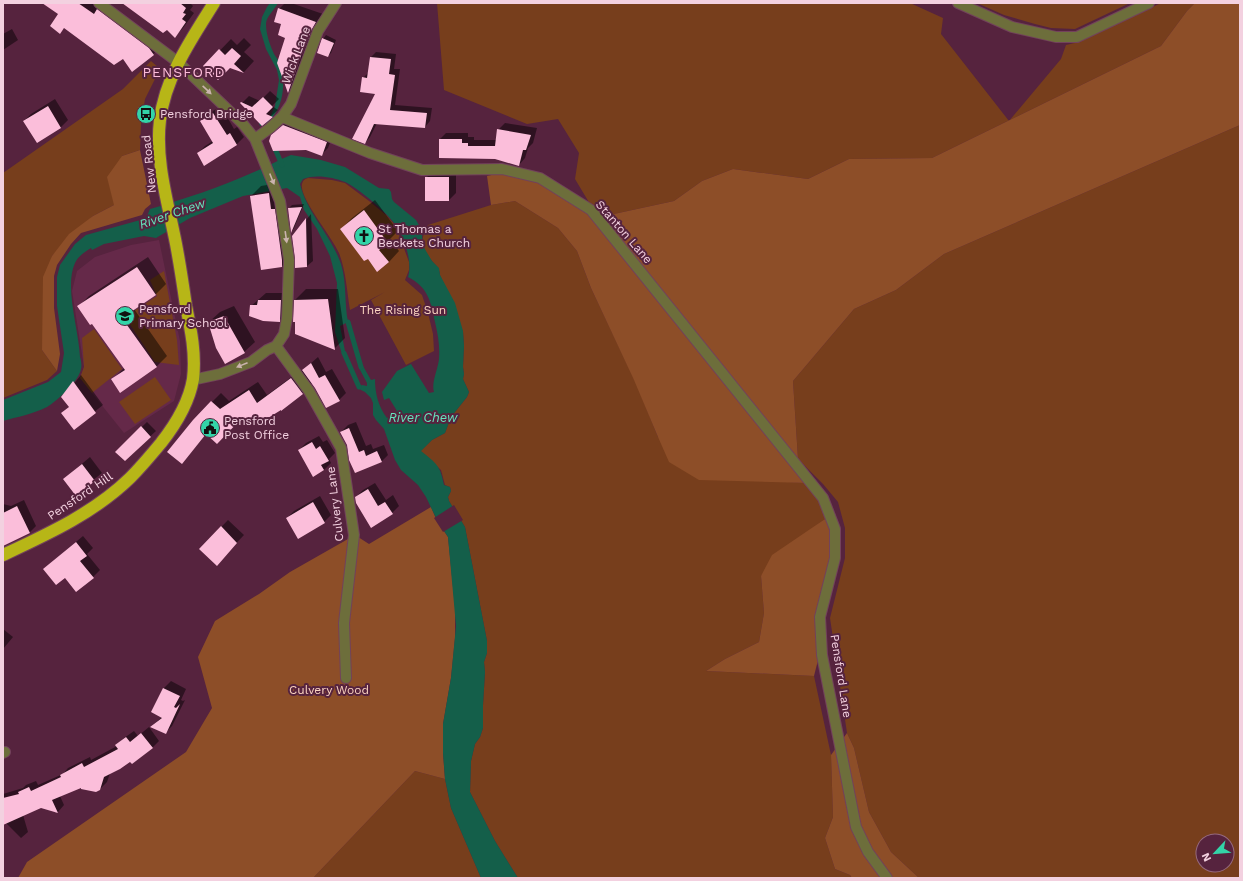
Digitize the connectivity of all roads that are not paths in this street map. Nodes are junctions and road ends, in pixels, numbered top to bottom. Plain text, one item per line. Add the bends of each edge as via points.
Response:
1 (214, 3) edge
2 (335, 3) edge
3 (958, 3) edge
4 (1148, 3) edge
5 (101, 4) edge
6 (179, 63) junction
7 (282, 117) junction
8 (255, 139) junction
9 (276, 346) junction
10 (192, 380) junction
11 (792, 459) joint
12 (3, 555) edge
13 (346, 678) dead end
14 (887, 878) edge

1 - 6 highway, New Road
2 - 7 street, Wick Lane via 318,31 291,104
3 - 4 street via 1012,27 1056,37 1077,37
5 - 6 street
6 -> 8 street via 243,124
6 - 10 highway, New Road via 160,118 159,149 193,348
7 - 8 street
7 - 11 street, Stanton Lane via 370,153 422,170 502,169 540,178 591,210
8 -> 9 street via 280,198 289,260 287,318 284,334
9 -> 10 street via 251,362 220,374
9 - 13 street, Culvery Lane via 309,391 341,448 354,535 344,623
10 - 12 highway, Pensford Hill via 186,404 173,426 129,480 71,521
11 - 14 street, Pensford Lane via 823,498 836,529 834,558 820,617 822,655 856,828 868,852

